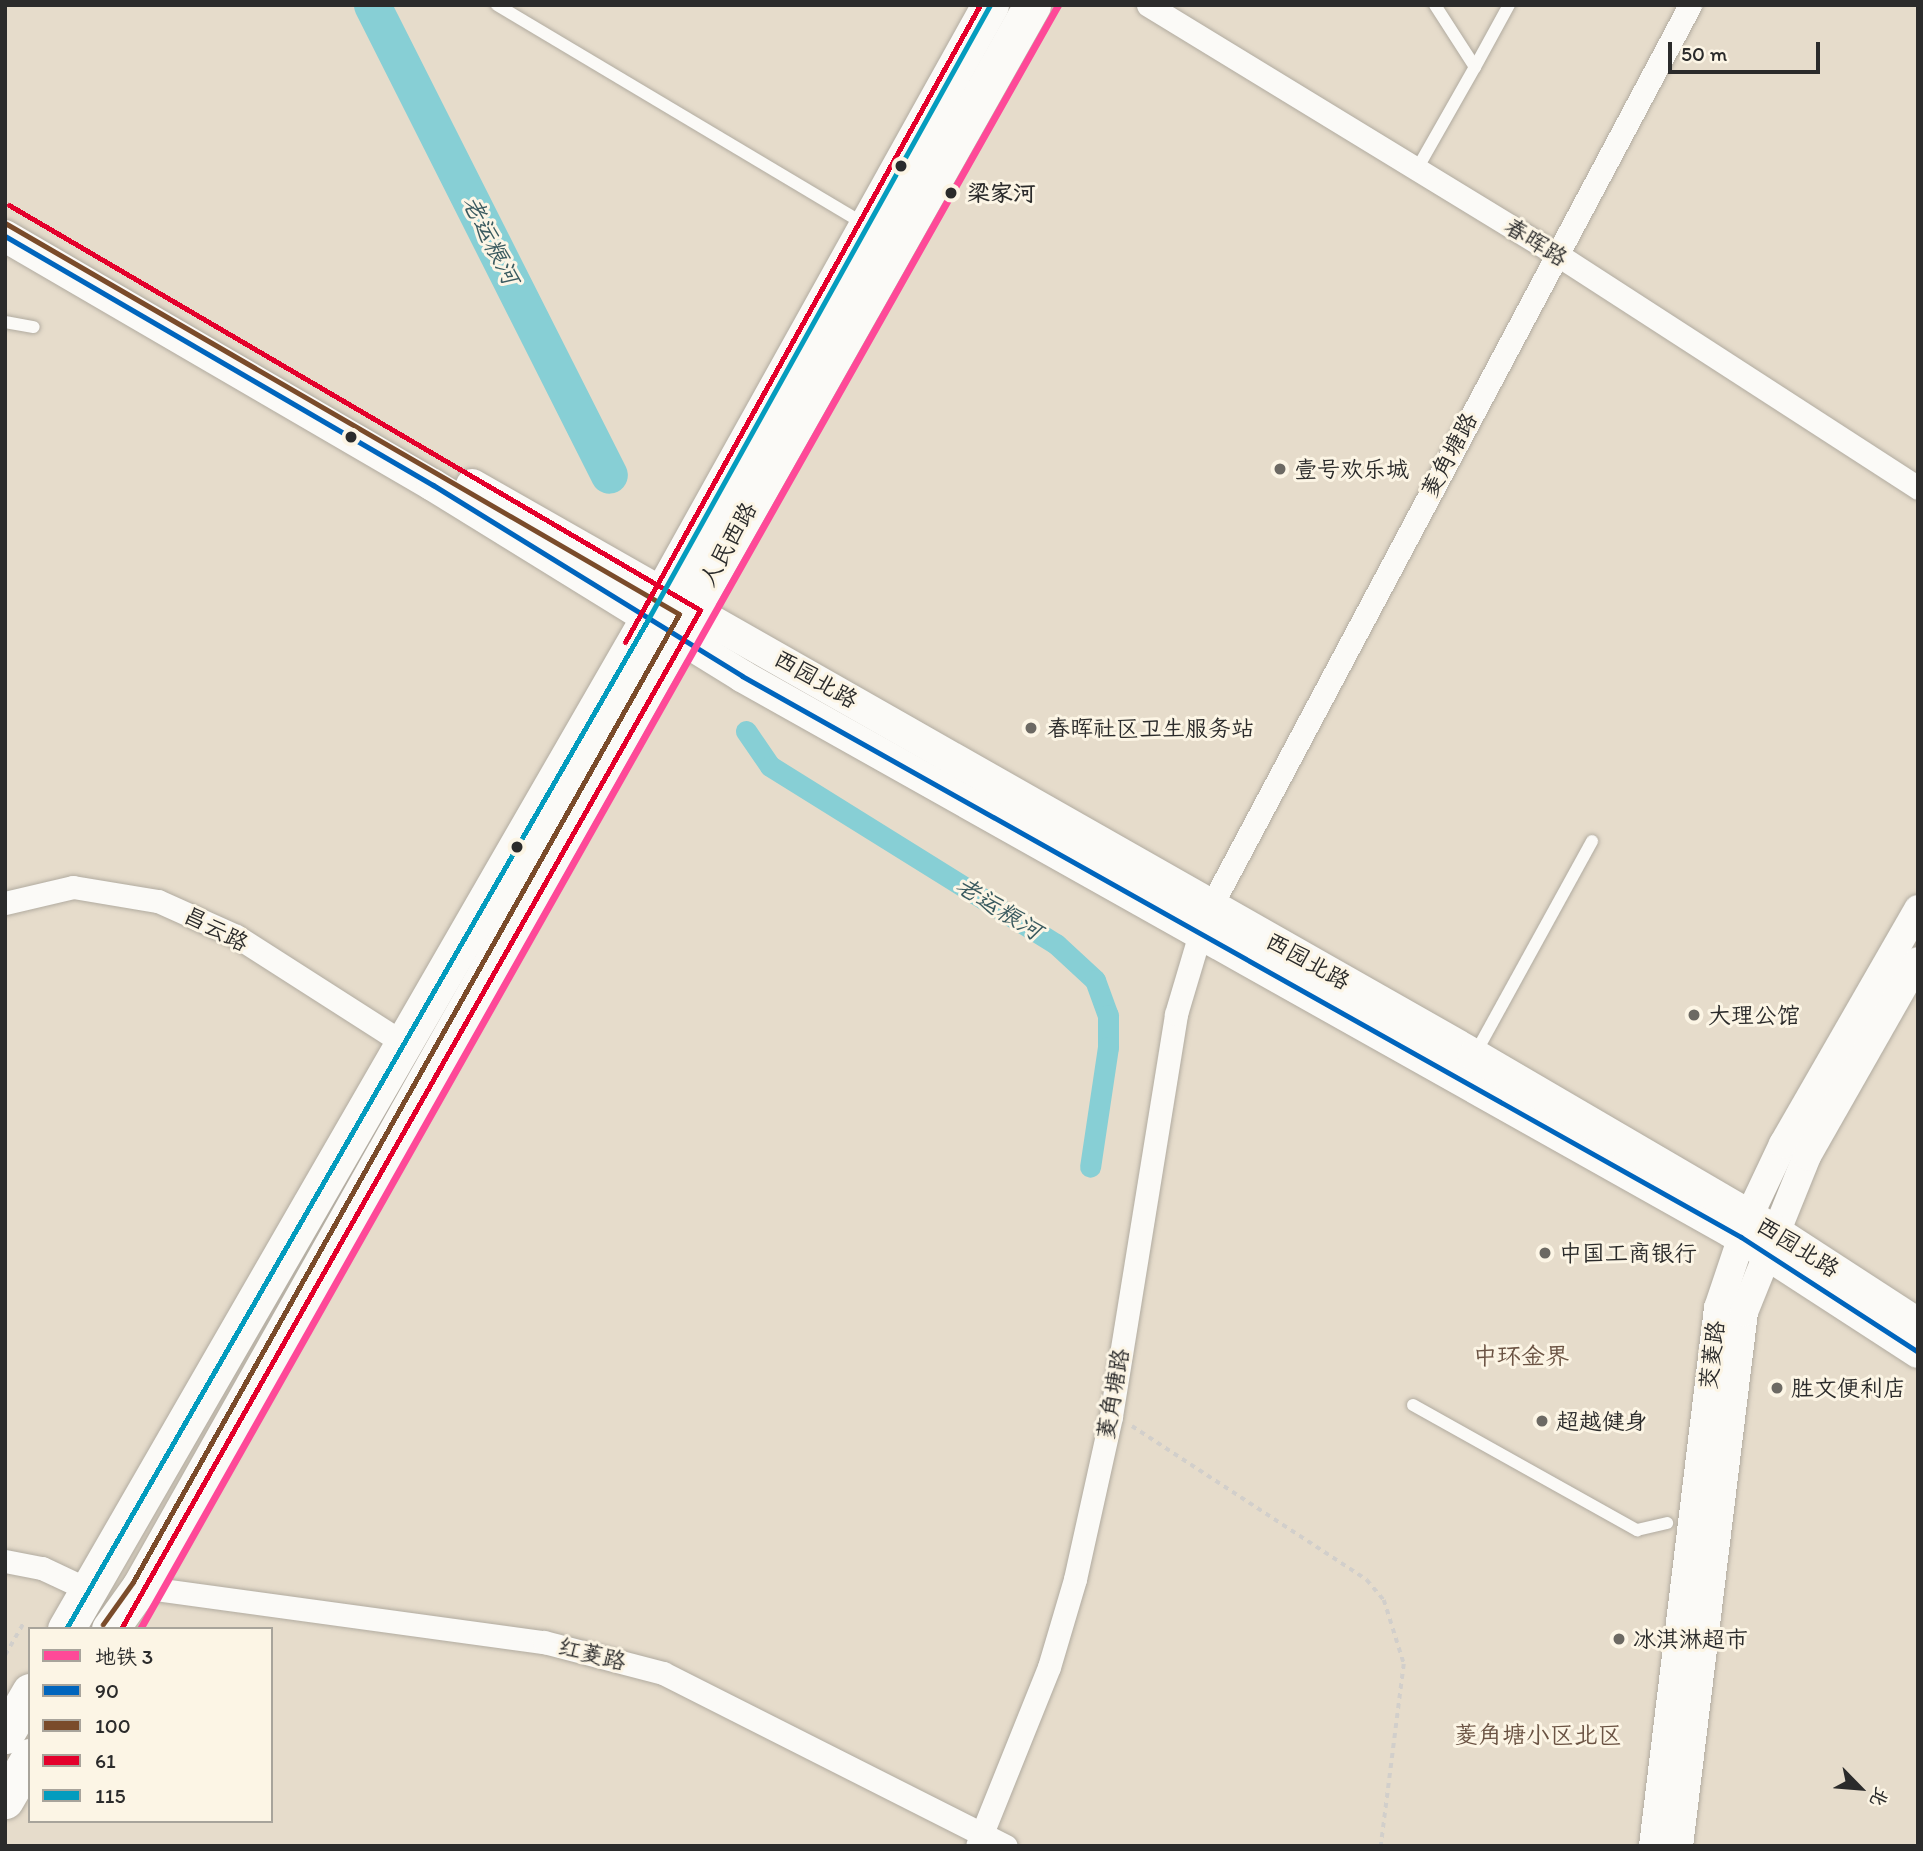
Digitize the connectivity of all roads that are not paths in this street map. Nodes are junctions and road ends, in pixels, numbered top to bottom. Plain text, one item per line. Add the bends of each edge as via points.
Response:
1 (497, 5) edge
2 (990, 5) edge
3 (1032, 5) edge
4 (1148, 5) edge
5 (1435, 5) edge
6 (1508, 5) edge
7 (1690, 5) edge
8 (1475, 67) junction
9 (1417, 169) junction
10 (5, 213) edge
11 (867, 226) junction
12 (5, 236) edge
13 (1555, 253) junction
14 (5, 322) edge
15 (34, 327) dead end
16 (1918, 488) edge
17 (669, 616) junction
18 (1592, 841) dead end
19 (5, 903) edge
20 (1918, 909) edge
21 (1206, 918) junction
22 (1918, 961) edge
23 (405, 1044) junction
24 (1475, 1055) junction
25 (1756, 1234) junction
26 (1918, 1324) edge
27 (1918, 1352) edge
28 (1413, 1405) dead end
29 (1667, 1523) dead end
30 (5, 1561) edge
31 (140, 1587) junction
32 (89, 1590) junction
33 (67, 1627) edge
34 (111, 1627) edge
35 (28, 1695) edge
36 (5, 1735) edge
37 (28, 1760) edge
38 (5, 1800) edge
39 (979, 1839) edge
40 (1006, 1846) edge
41 (1653, 1846) edge
42 (1679, 1846) edge

1 - 11 lane
2 - 11 main road, 人民西路
3 - 17 main road, 人民西路
4 - 9 street, 春晖路
5 - 8 lane
6 - 8 lane
7 - 13 street, 菱角塘路
8 - 9 lane
9 - 13 street, 春晖路
10 - 17 main road
11 - 17 main road, 人民西路
12 - 17 main road via 433,485
13 - 16 street, 春晖路
13 - 21 street, 菱角塘路
14 - 15 lane
17 - 21 main road, 西园北路
17 - 23 main road, 人民西路
17 - 31 main road, 人民西路
18 - 24 lane
19 - 23 street, 昌云路 via 73,887 158,901 236,936
20 - 25 street, 茭菱路
21 - 24 main road, 西园北路
21 - 25 main road, 西园北路
21 - 39 street, 菱角塘路 via 1176,1014 1111,1416 1049,1667
22 - 25 street, 茭菱路 via 1807,1156
23 - 32 main road, 人民西路
24 - 25 main road, 西园北路
25 - 26 main road, 西园北路
25 - 27 main road, 西园北路
25 - 41 street, 茭菱路 via 1718,1308
25 - 42 street, 茭菱路
28 - 29 lane via 1637,1530
30 - 32 street via 43,1568
31 - 34 main road, 人民西路
31 - 39 street, 红菱路 via 544,1643 643,1667
32 - 33 main road, 人民西路
35 - 36 main road
37 - 38 main road
39 - 40 street, 红菱路

